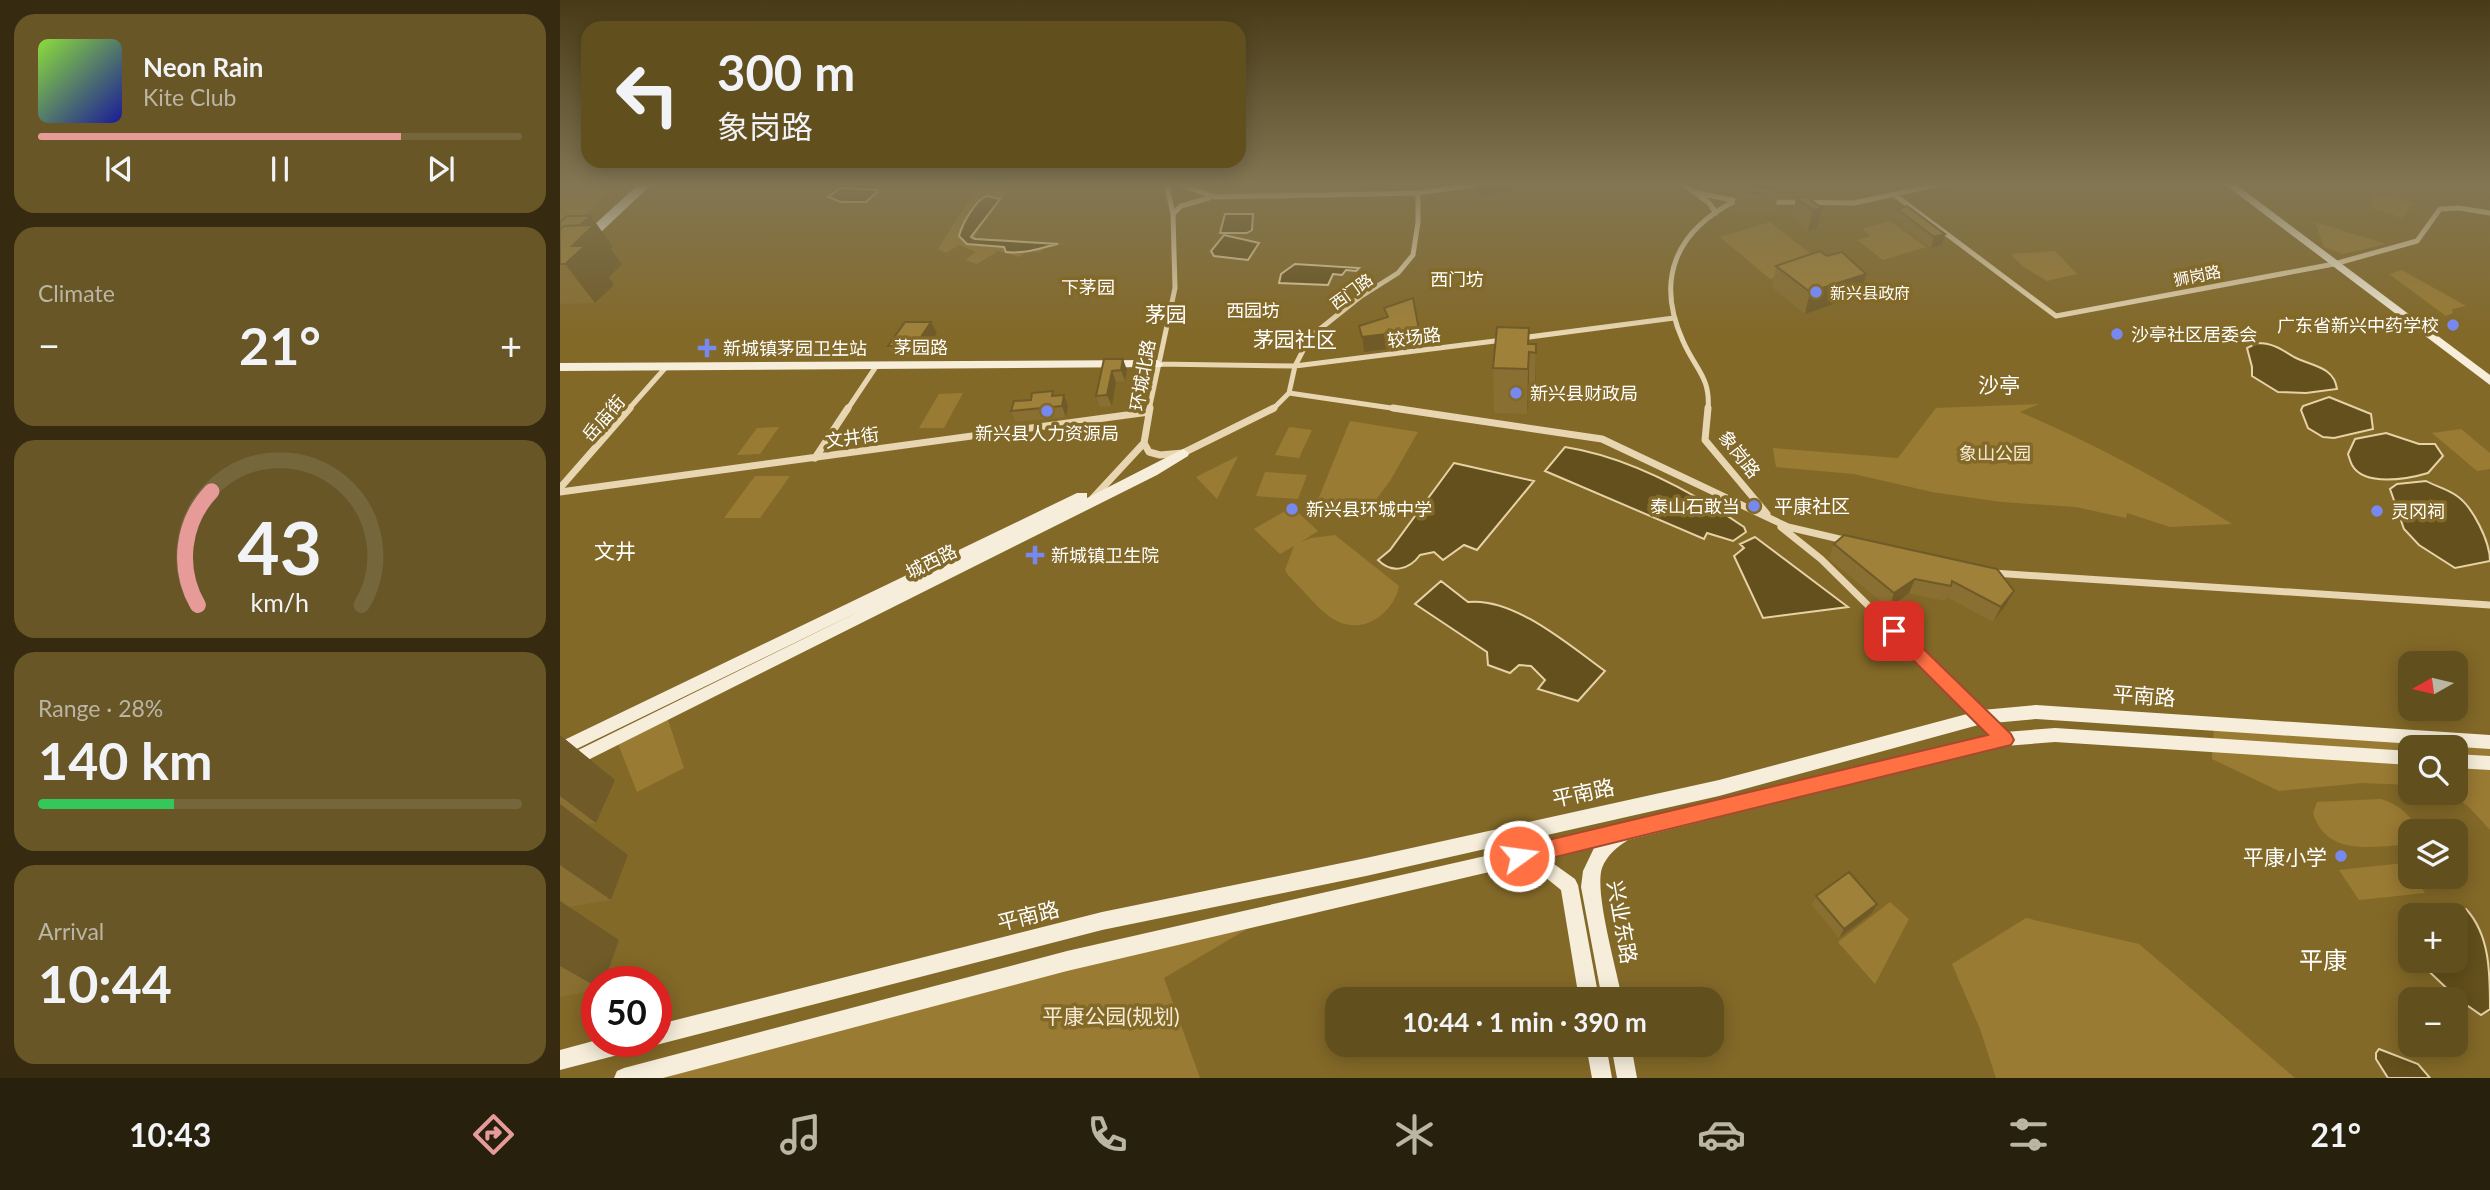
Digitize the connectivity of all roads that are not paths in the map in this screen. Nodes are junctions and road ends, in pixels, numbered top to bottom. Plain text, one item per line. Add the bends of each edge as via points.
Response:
1 (582, 233) edge
2 (592, 233) edge
3 (1173, 233) edge
4 (1416, 233) edge
5 (1693, 233) edge
6 (1947, 233) edge
7 (2294, 233) edge
8 (2423, 233) edge
9 (560, 254) edge
10 (560, 262) edge
11 (2334, 264) junction
12 (1674, 318) junction
13 (1157, 364) junction
14 (877, 365) junction
15 (560, 366) edge
16 (667, 366) junction
17 (1295, 366) junction
18 (2490, 381) edge
19 (1289, 393) junction
20 (1149, 412) junction
21 (1144, 443) junction
22 (1183, 453) junction
23 (815, 458) junction
24 (560, 490) edge
25 (1083, 506) junction
26 (1770, 518) junction
27 (1853, 542) edge
28 (1982, 573) edge
29 (2490, 605) edge
30 (1982, 718) junction
31 (2005, 740) junction
32 (2490, 743) edge
33 (560, 750) edge
34 (2398, 757) edge
35 (2468, 762) edge
36 (2490, 763) edge
37 (560, 767) edge
38 (1630, 829) junction
39 (1519, 856) junction
40 (1587, 987) edge
41 (1610, 987) edge
42 (672, 1031) edge
43 (581, 1055) edge
44 (1598, 1057) edge
45 (1623, 1057) edge
46 (560, 1060) edge
47 (624, 1078) edge
48 (1602, 1078) edge
49 (1627, 1078) edge

1 - 9 highway
2 - 10 highway
3 - 13 street, 环城北路 via 1175,288
4 - 17 street, 西门路 via 1412,255 1398,274 1310,337
5 - 12 street, 象岗路 via 1676,254 1671,283
6 - 11 street, 狮岗路 via 2056,316
7 - 11 main road
8 - 11 street, 狮岗路 via 2417,241
11 - 18 main road
12 - 17 street, 较场路
12 - 26 street, 象岗路 via 1710,390 1705,440
13 - 14 main road, 茅园路
13 - 17 street, 较场路
13 - 20 street, 环城北路
14 - 16 main road, 茅园路
14 - 23 street
15 - 16 main road, 茅园路
16 - 24 street, 岳庙街
17 - 19 street
19 - 22 street, 城西路 via 1270,412
19 - 26 street via 1602,439
20 - 21 street, 环城北路
20 - 23 street, 文井街
21 - 22 street via 1149,452 1160,455
21 - 25 street
22 - 25 main road, 城西路
22 - 33 main road via 1099,488
23 - 24 street, 文井街
25 - 37 main road, 城西路
26 - 27 street via 1788,527
26 - 30 street, 象岗路 via 1821,559
28 - 29 street
30 - 31 street, 象岗路
30 - 32 main road, 平南路 via 2036,712
30 - 42 main road, 平南路 via 1719,788 1102,921
31 - 34 main road via 2055,735
31 - 38 main road
35 - 36 main road
38 - 39 main road
38 - 41 main road, 兴业东路 via 1610,841 1590,871
39 - 40 main road via 1546,867 1569,885
39 - 47 main road via 1067,961
43 - 46 main road
44 - 48 main road
45 - 49 main road

